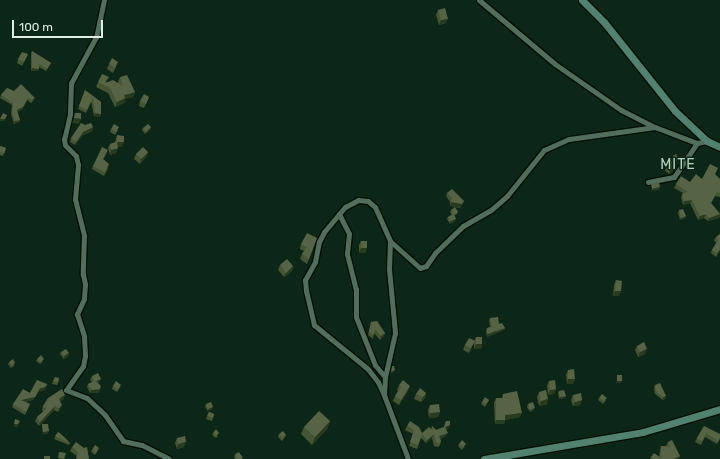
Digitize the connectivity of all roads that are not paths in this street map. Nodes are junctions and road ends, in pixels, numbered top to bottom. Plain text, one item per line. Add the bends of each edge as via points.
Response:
1 (104, 0) edge
2 (479, 0) edge
3 (582, 0) edge
4 (655, 127) junction
5 (707, 141) junction
6 (697, 143) junction
7 (720, 148) edge
8 (648, 182) dead end
9 (339, 214) junction
10 (390, 242) junction
11 (385, 377) junction
12 (384, 395) junction
13 (720, 409) edge
14 (169, 459) edge
15 (408, 459) edge
16 (484, 459) edge

1 - 14 street via 96,37 71,83 70,114 64,139 65,145 77,158 75,199 84,236 82,274 85,284 84,299 77,314 84,336 85,356 83,366 66,390 87,398 105,415 123,441 142,445
2 - 4 street via 555,64 621,110
3 - 5 street via 604,22 675,111
4 - 6 street
4 - 10 street via 569,139 544,150 507,196 491,210 463,226 435,253 426,266 420,268
5 - 6 street
5 - 7 street
6 - 8 street via 674,177
9 - 10 street via 358,200 368,201 382,218
9 - 11 street via 350,234 347,254 356,289 356,317 374,365
9 - 12 street via 319,242 315,262 305,280 310,314 314,325 324,335 368,369
10 - 11 street via 389,269 395,333
11 - 12 street
12 - 15 street
13 - 16 street via 643,432

